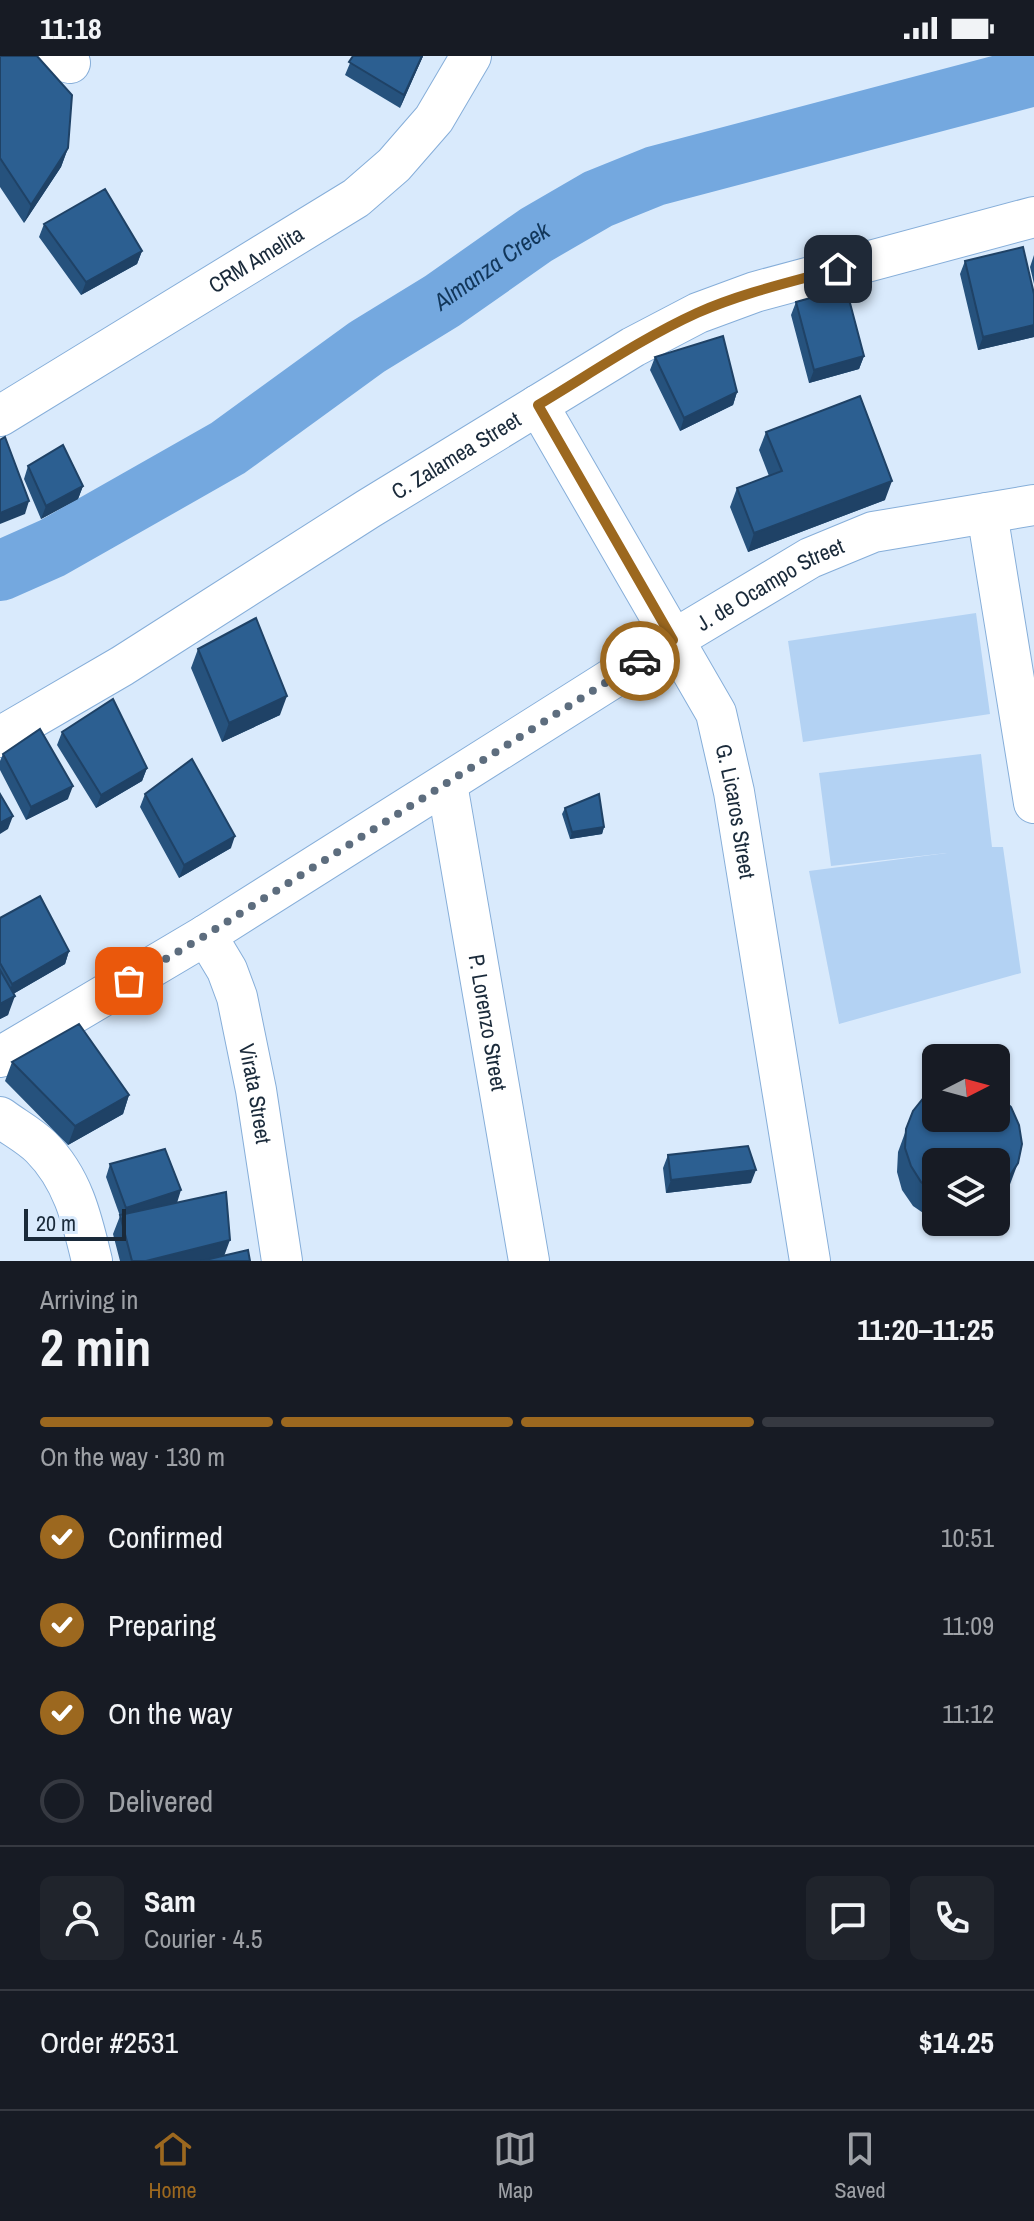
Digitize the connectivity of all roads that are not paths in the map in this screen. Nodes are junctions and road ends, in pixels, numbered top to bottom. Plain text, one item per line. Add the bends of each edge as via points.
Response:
1 (471, 56) edge
2 (1034, 217) edge
3 (538, 405) junction
4 (0, 416) edge
5 (1034, 505) edge
6 (987, 513) junction
7 (673, 640) junction
8 (0, 737) edge
9 (447, 784) junction
10 (1034, 803) edge
11 (206, 935) junction
12 (0, 1057) edge
13 (0, 1117) edge
14 (92, 1261) edge
15 (282, 1261) edge
16 (529, 1261) edge
17 (810, 1261) edge

1 - 4 street, CRM Amelita via 434,119 356,198
2 - 3 street, C. Zalamea Street via 755,292 698,313
3 - 7 street, G. Licaros Street
3 - 8 street, C. Zalamea Street
5 - 6 street, J. de Ocampo Street
6 - 7 street, J. de Ocampo Street via 860,537 810,558
6 - 10 street
7 - 9 street, J. de Ocampo Street
7 - 17 street, G. Licaros Street via 716,713 725,743
9 - 11 street, J. de Ocampo Street
9 - 16 street, P. Lorenzo Street
11 - 12 street, J. de Ocampo Street
11 - 15 street, Virata Street via 237,997
13 - 14 street via 40,1145 59,1168 71,1188

